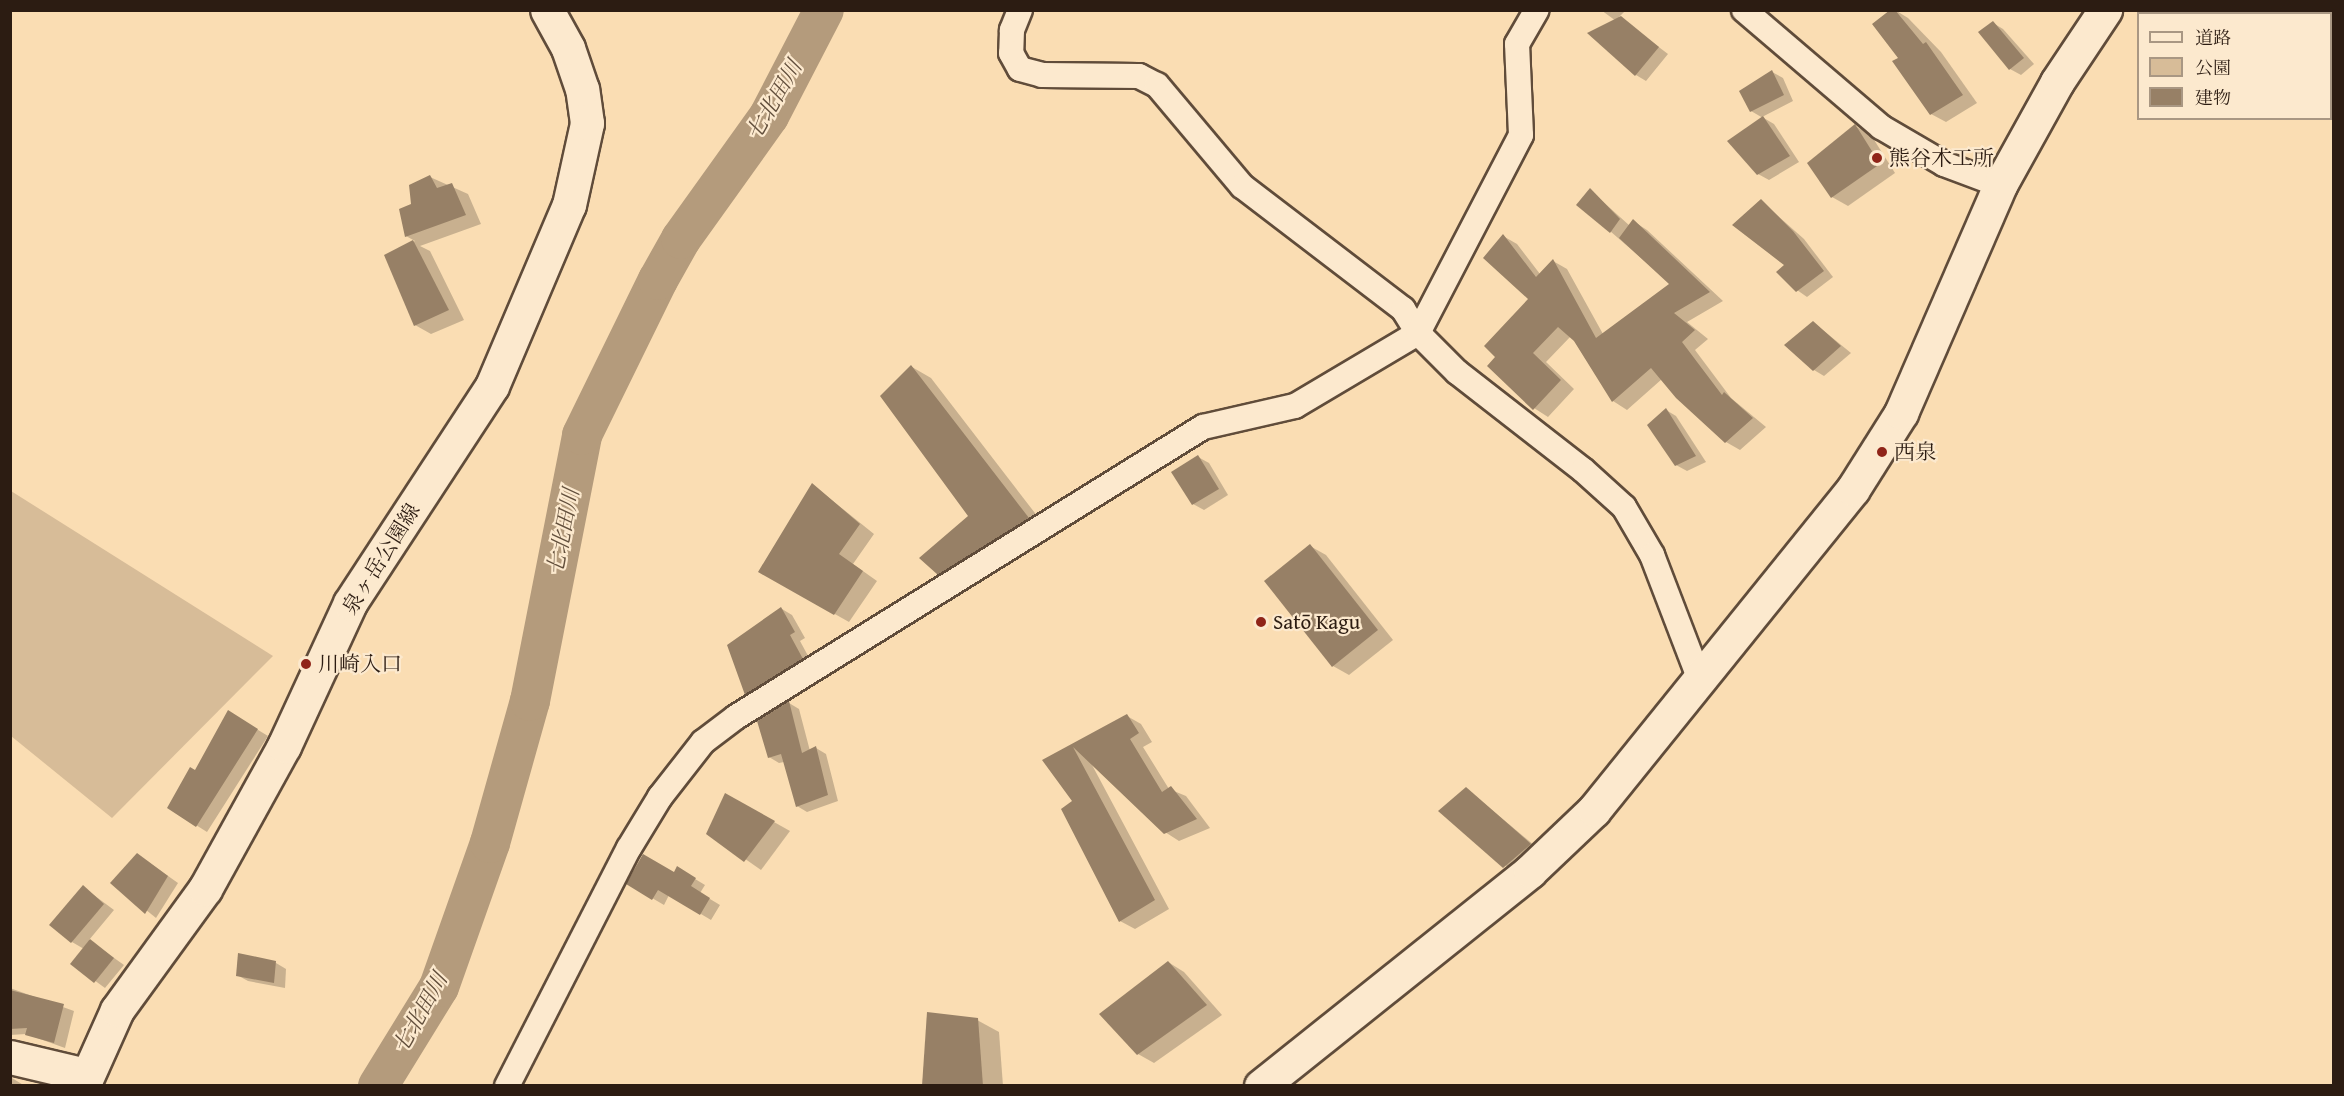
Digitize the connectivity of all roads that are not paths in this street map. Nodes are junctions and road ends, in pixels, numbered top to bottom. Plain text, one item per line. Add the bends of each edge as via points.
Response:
1 (547, 10) edge
2 (1020, 10) edge
3 (1537, 10) edge
4 (1744, 10) edge
5 (2105, 10) edge
6 (2000, 185) junction
7 (1418, 333) junction
8 (1700, 681) junction
9 (10, 1057) edge
10 (85, 1080) edge
11 (507, 1086) edge
12 (1261, 1086) edge

1 - 10 street, 泉ヶ岳公園線 via 568,48 582,89 587,123 569,205 492,386 350,603 284,746 216,868 117,1010
2 - 7 street via 1012,30 1011,53 1020,69 1042,75 1139,76 1157,85 1242,186 1403,309
3 - 7 street via 1517,44 1521,135
4 - 6 street via 1881,128 1944,164
5 - 6 street via 2057,82
6 - 8 street via 1973,241 1927,358 1872,463
7 - 8 street via 1457,372 1583,470 1623,507 1652,555
7 - 11 street via 1295,406 1203,427 736,717 703,742 660,797 630,848
8 - 12 street via 1594,810 1530,871
9 - 10 street

